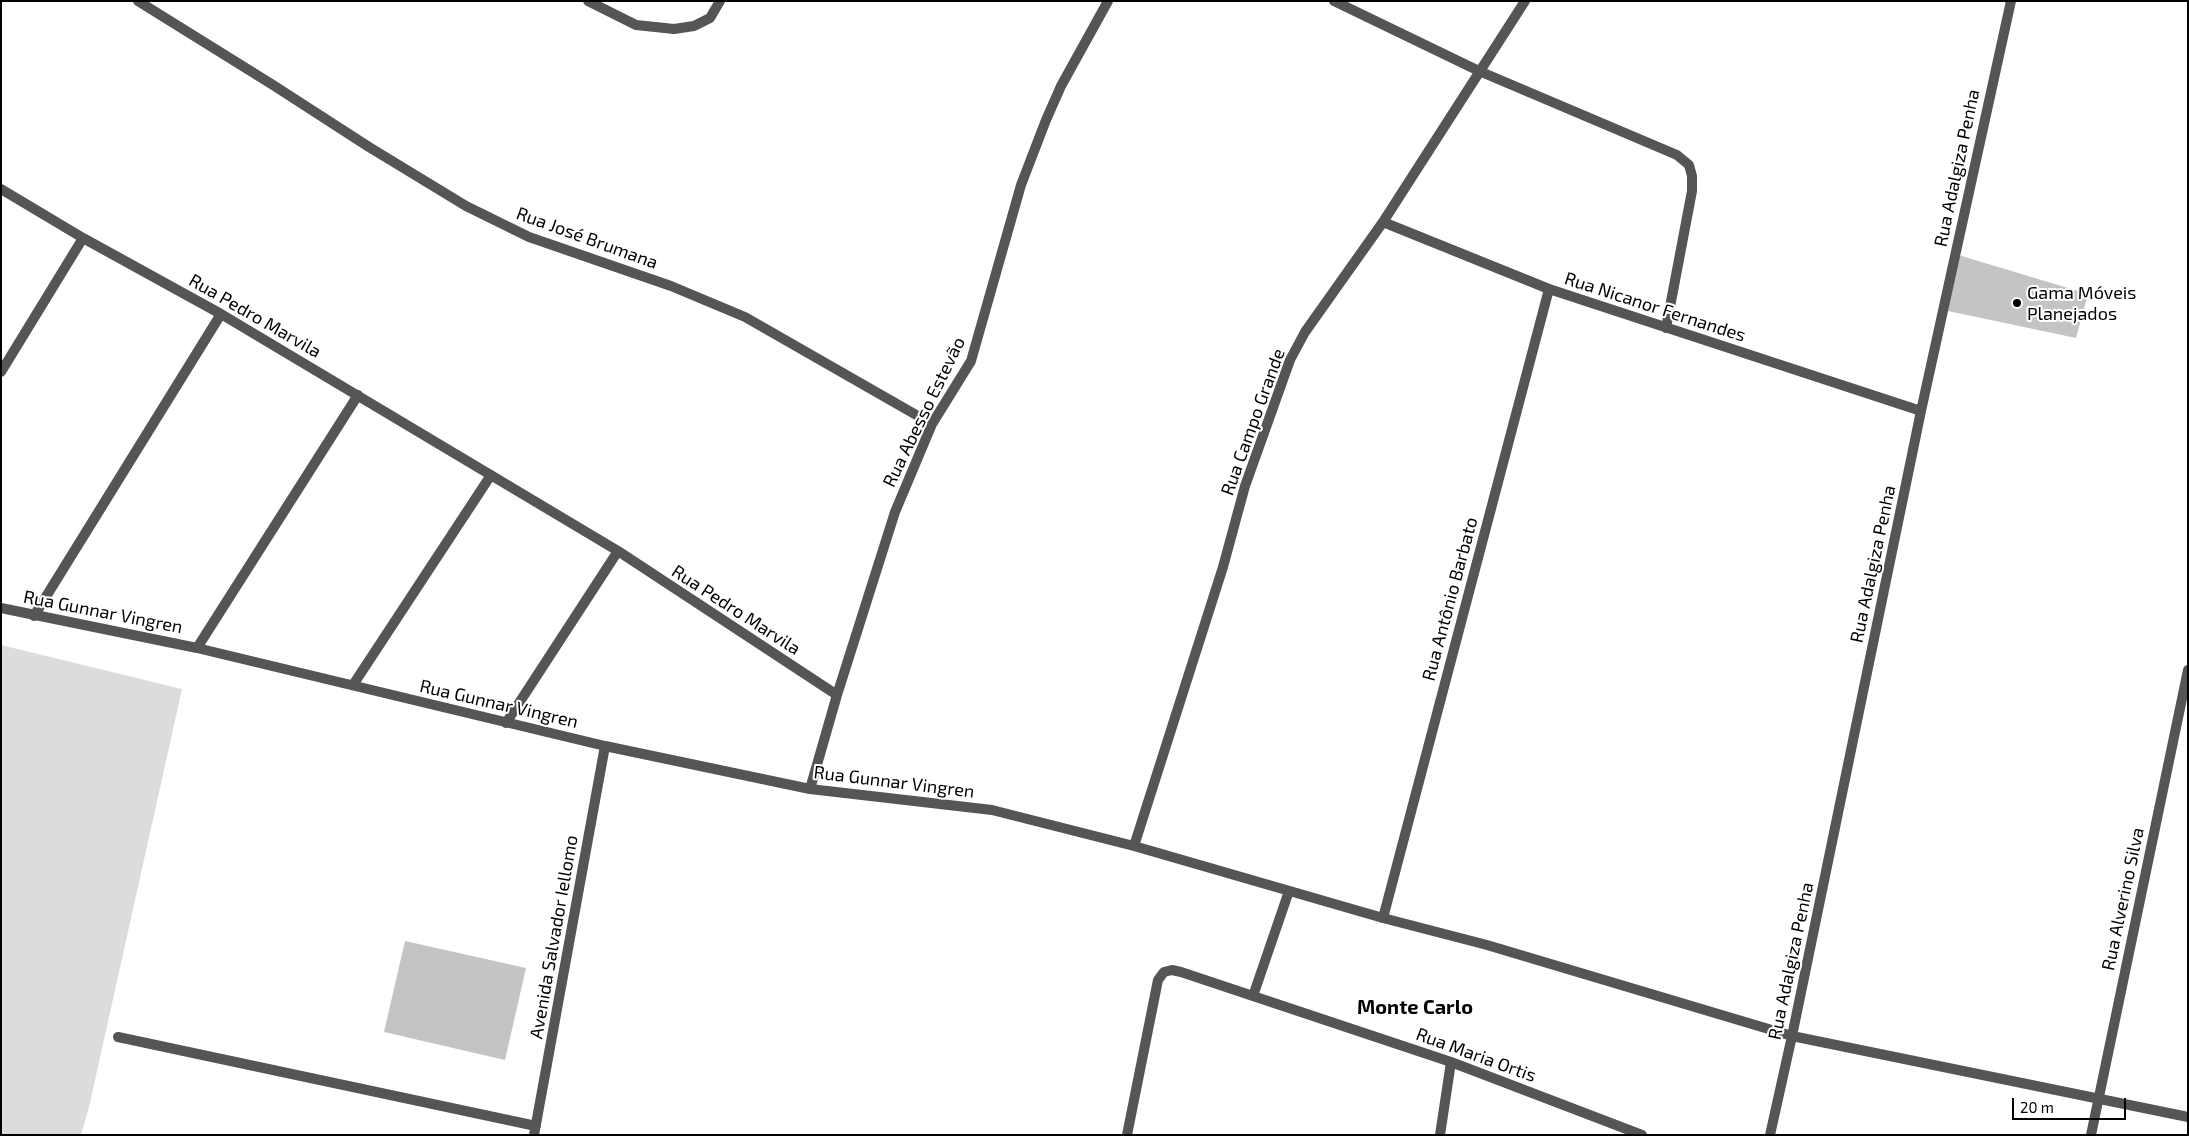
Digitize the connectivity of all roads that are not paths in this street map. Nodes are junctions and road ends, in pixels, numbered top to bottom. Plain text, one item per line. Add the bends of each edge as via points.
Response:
1 (138, 1) edge
2 (588, 1) edge
3 (720, 1) edge
4 (1108, 1) edge
5 (1334, 1) edge
6 (1525, 1) edge
7 (2011, 1) edge
8 (1479, 71) junction
9 (1, 189) edge
10 (1383, 222) junction
11 (83, 238) junction
12 (1548, 289) junction
13 (221, 314) junction
14 (1666, 328) junction
15 (1, 372) edge
16 (358, 395) junction
17 (1921, 411) junction
18 (932, 424) junction
19 (491, 475) junction
20 (618, 551) junction
21 (1, 608) edge
22 (34, 616) junction
23 (197, 648) junction
24 (2188, 670) edge
25 (353, 685) junction
26 (837, 695) junction
27 (506, 723) junction
28 (605, 746) junction
29 (810, 789) junction
30 (1134, 846) junction
31 (1289, 890) junction
32 (1383, 918) junction
33 (1253, 996) junction
34 (1792, 1036) junction
35 (118, 1037) dead end
36 (1451, 1062) junction
37 (2098, 1098) junction
38 (2188, 1117) edge
39 (535, 1130) edge
40 (1127, 1135) edge
41 (1440, 1135) edge
42 (1642, 1135) edge
43 (1770, 1135) edge
44 (2091, 1135) edge

1 - 18 street, Rua José Brumana via 368,148 466,206 529,238 671,286 746,317
2 - 3 street via 636,25 674,29 694,26 710,18
4 - 18 street, Rua Abesso Estevão via 1061,86 1021,185 971,361
5 - 8 street
6 - 8 street, Rua Campo Grande
7 - 17 street, Rua Adalgiza Penha
8 - 10 street, Rua Campo Grande
8 - 14 street via 1677,155 1689,166 1692,191
9 - 11 street, Rua Pedro Marvila
10 - 12 street, Rua Nicanor Fernandes
10 - 30 street, Rua Campo Grande via 1304,332 1290,360 1245,486 1223,566
11 - 13 street, Rua Pedro Marvila
11 - 15 street
12 - 14 street, Rua Nicanor Fernandes
12 - 32 street, Rua Antônio Barbato
13 - 16 street, Rua Pedro Marvila
13 - 22 street
14 - 17 street, Rua Nicanor Fernandes
16 - 19 street, Rua Pedro Marvila
16 - 23 street
17 - 34 street, Rua Adalgiza Penha
18 - 26 street, Rua Abesso Estevão via 895,512
19 - 20 street, Rua Pedro Marvila
19 - 25 street
20 - 26 street, Rua Pedro Marvila
20 - 27 street
21 - 22 street, Rua Gunnar Vingren
22 - 23 street, Rua Gunnar Vingren
23 - 25 street, Rua Gunnar Vingren
24 - 37 street, Rua Alverino Silva
25 - 27 street, Rua Gunnar Vingren
26 - 29 street, Rua Abesso Estevão
27 - 28 street, Rua Gunnar Vingren
28 - 29 street, Rua Gunnar Vingren
28 - 39 street, Avenida Salvador Iellomo
29 - 30 street, Rua Gunnar Vingren via 992,810
30 - 31 street, Rua Gunnar Vingren
31 - 32 street, Rua Gunnar Vingren
31 - 33 street
32 - 34 street, Rua Gunnar Vingren via 1497,948
33 - 36 street, Rua Maria Ortis
33 - 40 street, Rua Maria Ortis via 1181,972 1164,972 1158,980
34 - 37 street, Rua Gunnar Vingren
34 - 43 street, Rua Adalgiza Penha
35 - 39 street
36 - 41 street
36 - 42 street, Rua Maria Ortis
37 - 38 street, Rua Gunnar Vingren
37 - 44 street, Rua Alverino Silva

